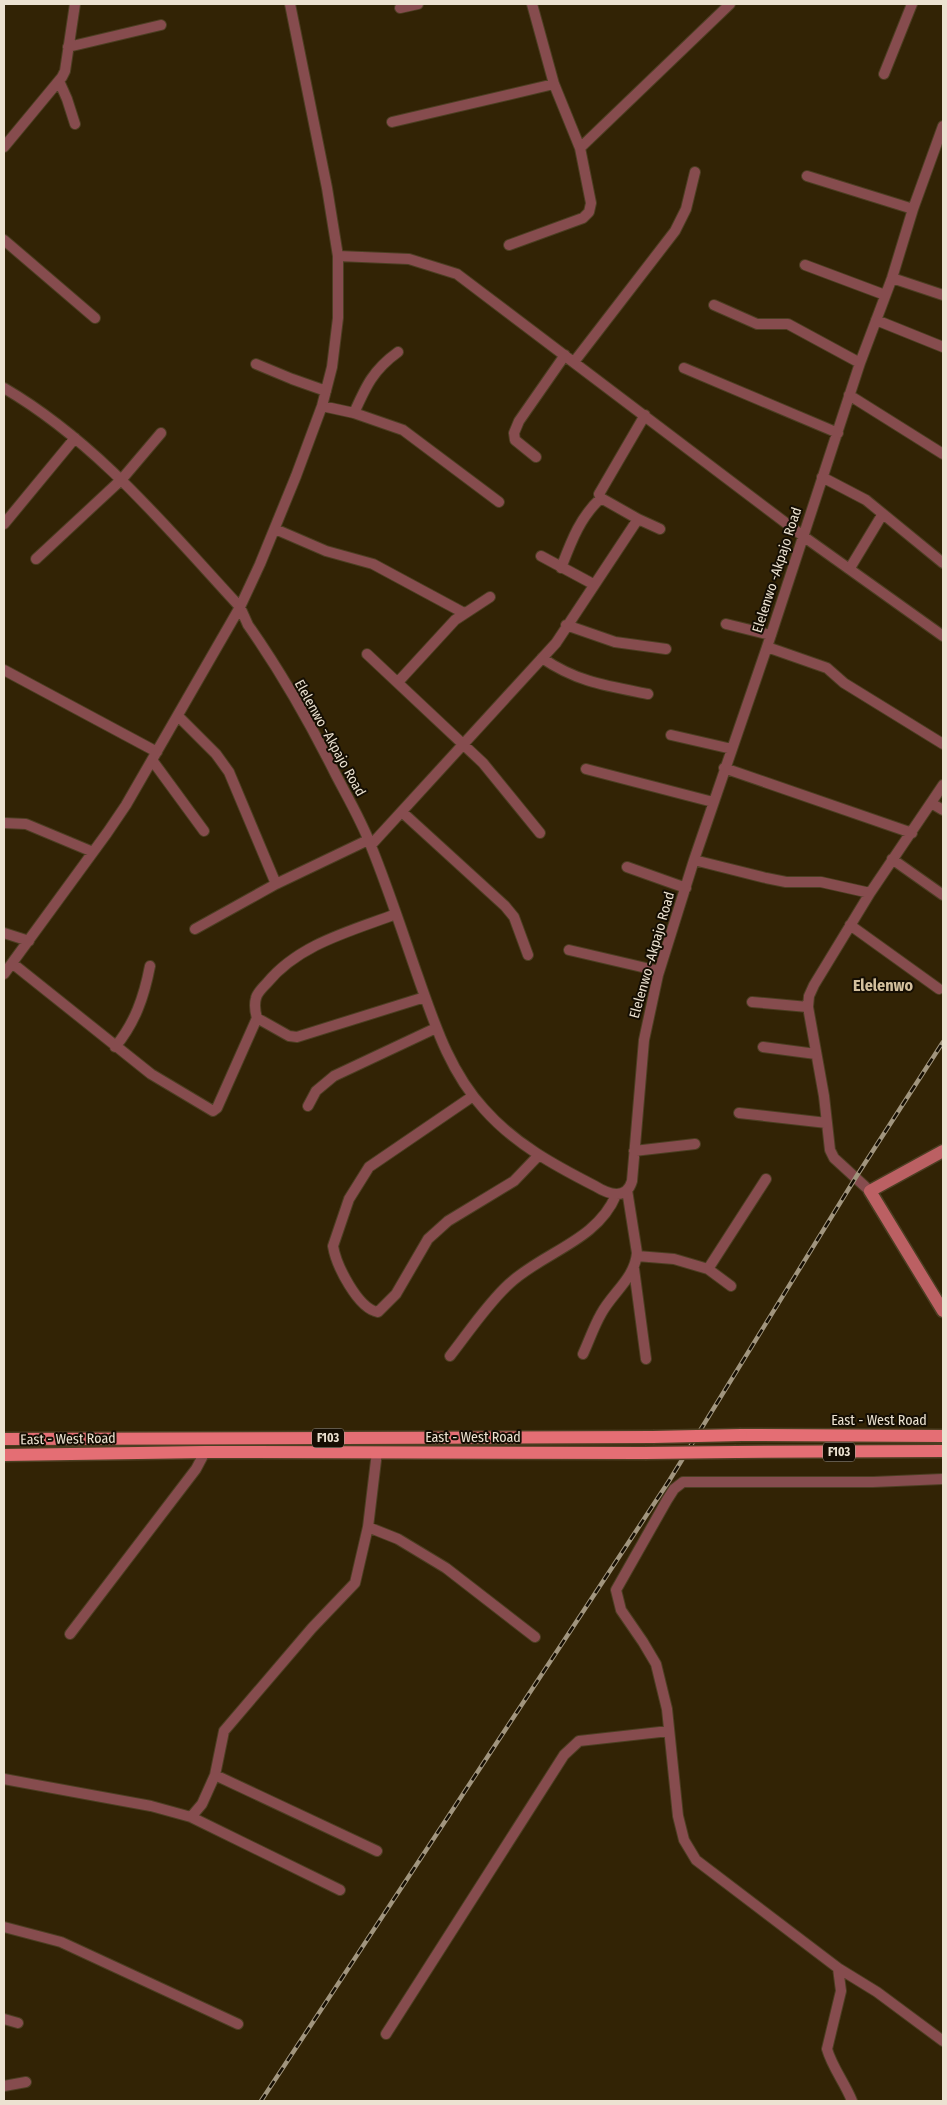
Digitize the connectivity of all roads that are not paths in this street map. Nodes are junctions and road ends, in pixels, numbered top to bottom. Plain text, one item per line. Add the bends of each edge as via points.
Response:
1 (75, 4) edge
2 (290, 4) edge
3 (418, 4) edge
4 (532, 4) edge
5 (730, 4) edge
6 (912, 4) edge
7 (400, 8) dead end
8 (161, 25) dead end
9 (68, 47) junction
10 (884, 74) dead end
11 (59, 81) junction
12 (554, 84) junction
13 (392, 122) dead end
14 (75, 124) dead end
15 (943, 126) edge
16 (4, 147) edge
17 (580, 148) junction
18 (695, 172) dead end
19 (806, 176) dead end
20 (913, 209) junction
21 (4, 240) edge
22 (508, 245) dead end
23 (338, 256) junction
24 (805, 265) dead end
25 (892, 278) junction
26 (885, 295) junction
27 (943, 295) edge
28 (714, 305) dead end
29 (95, 318) dead end
30 (876, 320) junction
31 (943, 347) edge
32 (398, 352) dead end
33 (565, 355) junction
34 (574, 362) junction
35 (860, 363) junction
36 (256, 364) dead end
37 (684, 368) dead end
38 (4, 388) edge
39 (326, 391) junction
40 (849, 395) junction
41 (322, 406) junction
42 (354, 414) junction
43 (644, 415) junction
44 (838, 432) junction
45 (161, 433) dead end
46 (74, 438) junction
47 (943, 454) edge
48 (536, 458) dead end
49 (822, 477) junction
50 (122, 479) junction
51 (601, 498) junction
52 (499, 502) dead end
53 (882, 515) junction
54 (638, 519) junction
55 (4, 524) edge
56 (274, 529) junction
57 (660, 529) dead end
58 (803, 536) junction
59 (541, 556) dead end
60 (36, 559) dead end
61 (943, 563) edge
62 (561, 568) junction
63 (850, 568) junction
64 (594, 584) junction
65 (490, 597) dead end
66 (240, 607) junction
67 (464, 613) junction
68 (726, 624) dead end
69 (566, 625) junction
70 (771, 635) junction
71 (943, 636) edge
72 (767, 646) junction
73 (666, 649) dead end
74 (367, 654) dead end
75 (542, 658) junction
76 (4, 670) edge
77 (398, 682) junction
78 (648, 694) dead end
79 (178, 716) junction
80 (671, 734) dead end
81 (463, 744) junction
82 (943, 744) edge
83 (732, 749) junction
84 (154, 756) junction
85 (724, 768) junction
86 (586, 769) dead end
87 (943, 785) edge
88 (713, 802) junction
89 (931, 803) junction
90 (943, 810) edge
91 (402, 812) junction
92 (4, 823) edge
93 (204, 831) dead end
94 (540, 833) dead end
95 (912, 833) junction
96 (370, 842) junction
97 (93, 852) junction
98 (892, 859) junction
99 (694, 860) junction
100 (627, 867) dead end
101 (276, 884) junction
102 (686, 888) junction
103 (870, 893) junction
104 (943, 895) edge
105 (396, 914) junction
106 (850, 925) junction
107 (195, 929) dead end
108 (4, 933) edge
109 (29, 941) junction
110 (569, 950) dead end
111 (528, 955) dead end
112 (12, 963) junction
113 (150, 966) dead end
114 (660, 971) junction
115 (4, 974) edge
116 (939, 989) dead end
117 (425, 997) junction
118 (752, 1002) dead end
119 (808, 1007) junction
120 (257, 1018) junction
121 (436, 1028) junction
122 (115, 1047) junction
123 (763, 1047) dead end
124 (816, 1054) junction
125 (473, 1096) junction
126 (308, 1106) dead end
127 (739, 1114) dead end
128 (827, 1123) junction
129 (695, 1144) dead end
130 (634, 1151) junction
131 (943, 1151) edge
132 (538, 1156) junction
133 (766, 1179) dead end
134 (627, 1190) junction
135 (870, 1192) junction
136 (616, 1195) junction
137 (637, 1256) junction
138 (634, 1269) junction
139 (708, 1269) junction
140 (731, 1286) dead end
141 (943, 1311) edge
142 (584, 1354) dead end
143 (450, 1356) dead end
144 (646, 1359) dead end
145 (943, 1436) edge
146 (4, 1439) edge
147 (943, 1451) edge
148 (205, 1452) junction
149 (377, 1452) junction
150 (4, 1455) edge
151 (943, 1479) edge
152 (368, 1527) junction
153 (70, 1634) dead end
154 (535, 1637) dead end
155 (669, 1731) junction
156 (215, 1775) junction
157 (4, 1778) edge
158 (191, 1816) junction
159 (377, 1851) dead end
160 (340, 1890) dead end
161 (4, 1927) edge
162 (838, 1968) junction
163 (4, 2019) edge
164 (18, 2023) dead end
165 (238, 2024) dead end
166 (386, 2034) dead end
167 (943, 2041) edge
168 (26, 2082) dead end
169 (4, 2086) edge
170 (852, 2101) edge

1 - 9 street
2 - 23 street
3 - 7 street
4 - 12 street
5 - 17 street
6 - 10 street
8 - 9 street
9 - 11 street via 65,71
11 - 14 street
11 - 16 street
12 - 13 street
12 - 17 street
15 - 20 street, Elelenwo -Akpajo Road
17 - 22 street via 591,203 587,215
18 - 34 street via 686,209 675,231
19 - 20 street
20 - 25 street, Elelenwo -Akpajo Road
21 - 29 street
23 - 33 street via 409,259 457,274
23 - 39 street via 336,339
24 - 26 street
25 - 26 street, Elelenwo -Akpajo Road
25 - 27 street
26 - 30 street, Elelenwo -Akpajo Road
28 - 35 street via 757,324 788,324
30 - 31 street
30 - 35 street, Elelenwo -Akpajo Road
32 - 42 street via 374,373
33 - 34 street
33 - 48 street via 514,433 515,440
34 - 43 street
35 - 40 street, Elelenwo -Akpajo Road
36 - 39 street
37 - 44 street
38 - 46 street, Elelenwo -Akpajo Road
39 - 41 street
40 - 44 street, Elelenwo -Akpajo Road
40 - 47 street
41 - 42 street
41 - 56 street
42 - 52 street via 404,430
43 - 51 street via 599,494
43 - 58 street
44 - 49 street, Elelenwo -Akpajo Road
45 - 50 street
46 - 50 street, Elelenwo -Akpajo Road
46 - 55 street
49 - 53 street via 866,500
49 - 58 street, Elelenwo -Akpajo Road
50 - 60 street
50 - 66 street, Elelenwo -Akpajo Road
51 - 54 street
51 - 62 street via 591,507 576,531
53 - 61 street
53 - 63 street
54 - 57 street
54 - 64 street
56 - 66 street
56 - 67 street via 326,551 372,564
58 - 63 street
58 - 70 street, Elelenwo -Akpajo Road
59 - 62 street
62 - 64 street
63 - 71 street
64 - 69 street
65 - 67 street
66 - 79 street
66 - 96 street, Elelenwo -Akpajo Road via 316,734
67 - 77 street
68 - 70 street
69 - 73 street via 615,642
69 - 75 street
70 - 72 street, Elelenwo -Akpajo Road
72 - 82 street via 827,668 844,683
72 - 83 street, Elelenwo -Akpajo Road
74 - 77 street
75 - 78 street via 587,681
75 - 81 street
76 - 84 street
77 - 81 street
79 - 84 street
79 - 101 street via 216,754 229,772
80 - 83 street
81 - 91 street
81 - 94 street via 498,779
83 - 85 street, Elelenwo -Akpajo Road
84 - 93 street
84 - 97 street via 126,805
85 - 88 street, Elelenwo -Akpajo Road
85 - 95 street
86 - 88 street
87 - 89 street
88 - 99 street, Elelenwo -Akpajo Road
89 - 90 street
89 - 95 street
91 - 96 street
91 - 111 street via 506,906
92 - 97 street via 29,825
95 - 98 street
96 - 101 street
96 - 105 street, Elelenwo -Akpajo Road
97 - 109 street
98 - 103 street
98 - 104 street
99 - 102 street, Elelenwo -Akpajo Road
99 - 103 street via 772,880 821,882
100 - 102 street
101 - 107 street
102 - 114 street, Elelenwo -Akpajo Road
103 - 106 street
105 - 117 street, Elelenwo -Akpajo Road
105 - 120 street via 332,938 286,963 256,996
106 - 116 street
106 - 119 street via 814,985
108 - 109 street
109 - 112 street
110 - 114 street
112 - 115 street
112 - 122 street
113 - 122 street via 136,1017
114 - 130 street, Elelenwo -Akpajo Road via 644,1035
117 - 120 street via 297,1038
117 - 121 street, Elelenwo -Akpajo Road
118 - 119 street
119 - 124 street
120 - 122 street via 217,1108 213,1110 151,1074
121 - 125 street, Elelenwo -Akpajo Road via 452,1063
121 - 126 street via 334,1076 316,1091
123 - 124 street
124 - 128 street
125 - 132 street, Elelenwo -Akpajo Road via 496,1121
125 - 132 street via 369,1167 350,1199 333,1246 351,1288 366,1308 378,1312 396,1294 418,1254 439,1228 514,1181
127 - 128 street
128 - 135 street via 834,1158
129 - 130 street
130 - 134 street, Elelenwo -Akpajo Road via 632,1181
131 - 135 street
132 - 136 street, Elelenwo -Akpajo Road
133 - 139 street
134 - 136 street
134 - 137 street
135 - 141 street
136 - 143 street via 608,1212 590,1229 509,1284
137 - 138 street
137 - 139 street via 674,1259
138 - 142 street via 601,1314
138 - 144 street
139 - 140 street
145 - 146 main road, East - West Road / F103, bridge
147 - 149 main road, East - West Road / F103, bridge
148 - 149 main road, East - West Road / F103
148 - 150 main road, East - West Road / F103
148 - 153 street via 196,1469
149 - 152 street
151 - 155 street via 683,1482 674,1489 616,1590 621,1610 656,1664
152 - 154 street via 398,1539 446,1568
152 - 156 street via 355,1583 224,1731
155 - 162 street via 678,1816 684,1840 696,1860
155 - 166 street via 579,1741 564,1755
156 - 158 street via 202,1804
156 - 159 street
157 - 158 street
158 - 160 street
161 - 165 street via 76,1948
162 - 167 street via 877,1992
162 - 170 street via 841,1992 827,2049
163 - 164 street
168 - 169 street

